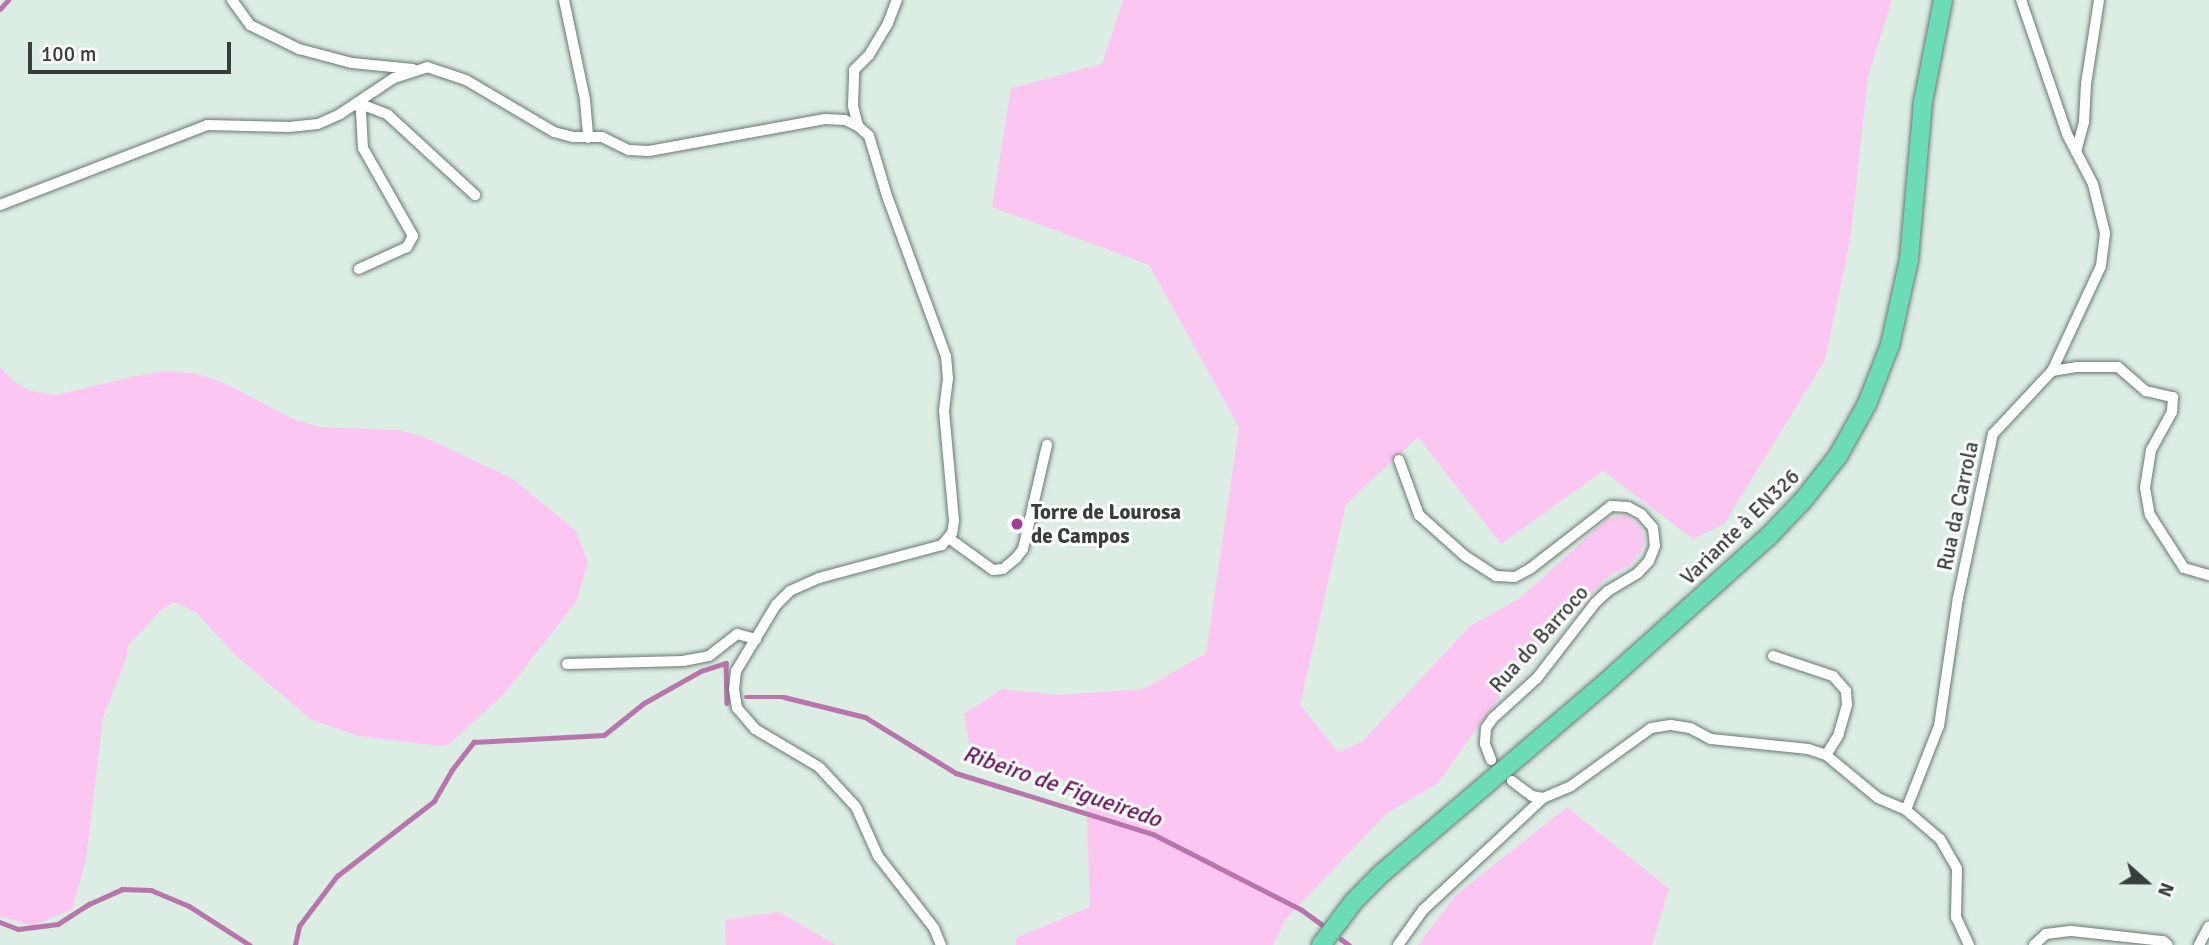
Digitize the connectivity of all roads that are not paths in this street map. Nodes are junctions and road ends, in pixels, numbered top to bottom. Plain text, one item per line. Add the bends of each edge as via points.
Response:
1 (232, 0) edge
2 (564, 0) edge
3 (897, 0) edge
4 (1943, 0) edge
5 (2021, 0) edge
6 (2099, 0) edge
7 (416, 70) junction
8 (358, 103) junction
9 (858, 126) junction
10 (588, 138) junction
11 (2076, 152) junction
12 (475, 195) dead end
13 (0, 205) edge
14 (359, 269) dead end
15 (2052, 371) junction
16 (1047, 445) dead end
17 (1399, 460) dead end
18 (950, 538) junction
19 (2209, 575) edge
20 (756, 639) junction
21 (1773, 656) dead end
22 (567, 664) dead end
23 (1826, 755) junction
24 (1491, 760) dead end
25 (1512, 781) dead end
26 (1543, 798) junction
27 (1906, 810) junction
28 (2209, 926) edge
29 (941, 945) edge
30 (1321, 945) edge
31 (1398, 945) edge
32 (1969, 945) edge
33 (2034, 945) edge
34 (2168, 945) edge
35 (2199, 945) edge

1 - 7 street via 250,25 299,49
2 - 10 street via 585,100
3 - 9 street via 869,55 854,70 853,106
4 - 30 main road, Variante à EN326 via 1923,102 1909,259 1890,345 1867,404 1838,456 1768,537 1382,873
5 - 11 street, Rua da Carrola
6 - 11 street via 2081,144
7 - 8 street via 394,78
7 - 10 street via 427,67 449,73 541,127
8 - 12 street via 387,114
8 - 13 street via 318,124 207,125
8 - 14 street via 363,148 414,236 407,247
9 - 10 street via 825,119 649,151 629,150 602,137
9 - 18 street via 869,136 946,356 944,411 954,521
11 - 15 street, Rua da Carrola via 2093,184 2105,233 2101,266
15 - 19 street via 2118,367 2146,391 2173,397 2172,412 2151,450 2145,488 2151,515 2184,568
15 - 27 street, Rua da Carrola via 1993,434 1958,598 1939,726
16 - 18 street via 1023,549 1016,558 1003,569 993,570
17 - 24 street, Rua do Barroco via 1419,515 1465,556 1496,576 1515,577 1531,568 1611,506 1642,514 1653,528 1655,546 1649,561 1596,602 1536,678 1486,728
18 - 20 street via 942,545 819,578 790,591
20 - 22 street via 737,634 709,656 683,661
20 - 29 street via 736,671 737,708 755,729 819,767 839,787 856,807 878,856 934,928
21 - 23 street via 1833,676 1846,691 1838,736
23 - 26 street via 1711,739 1671,724 1651,728 1572,786
23 - 27 street via 1878,797
25 - 26 street via 1532,796
26 - 31 street via 1423,909
27 - 32 street via 1940,839 1956,869 1956,917
28 - 35 street
33 - 34 street via 2046,933 2072,930

